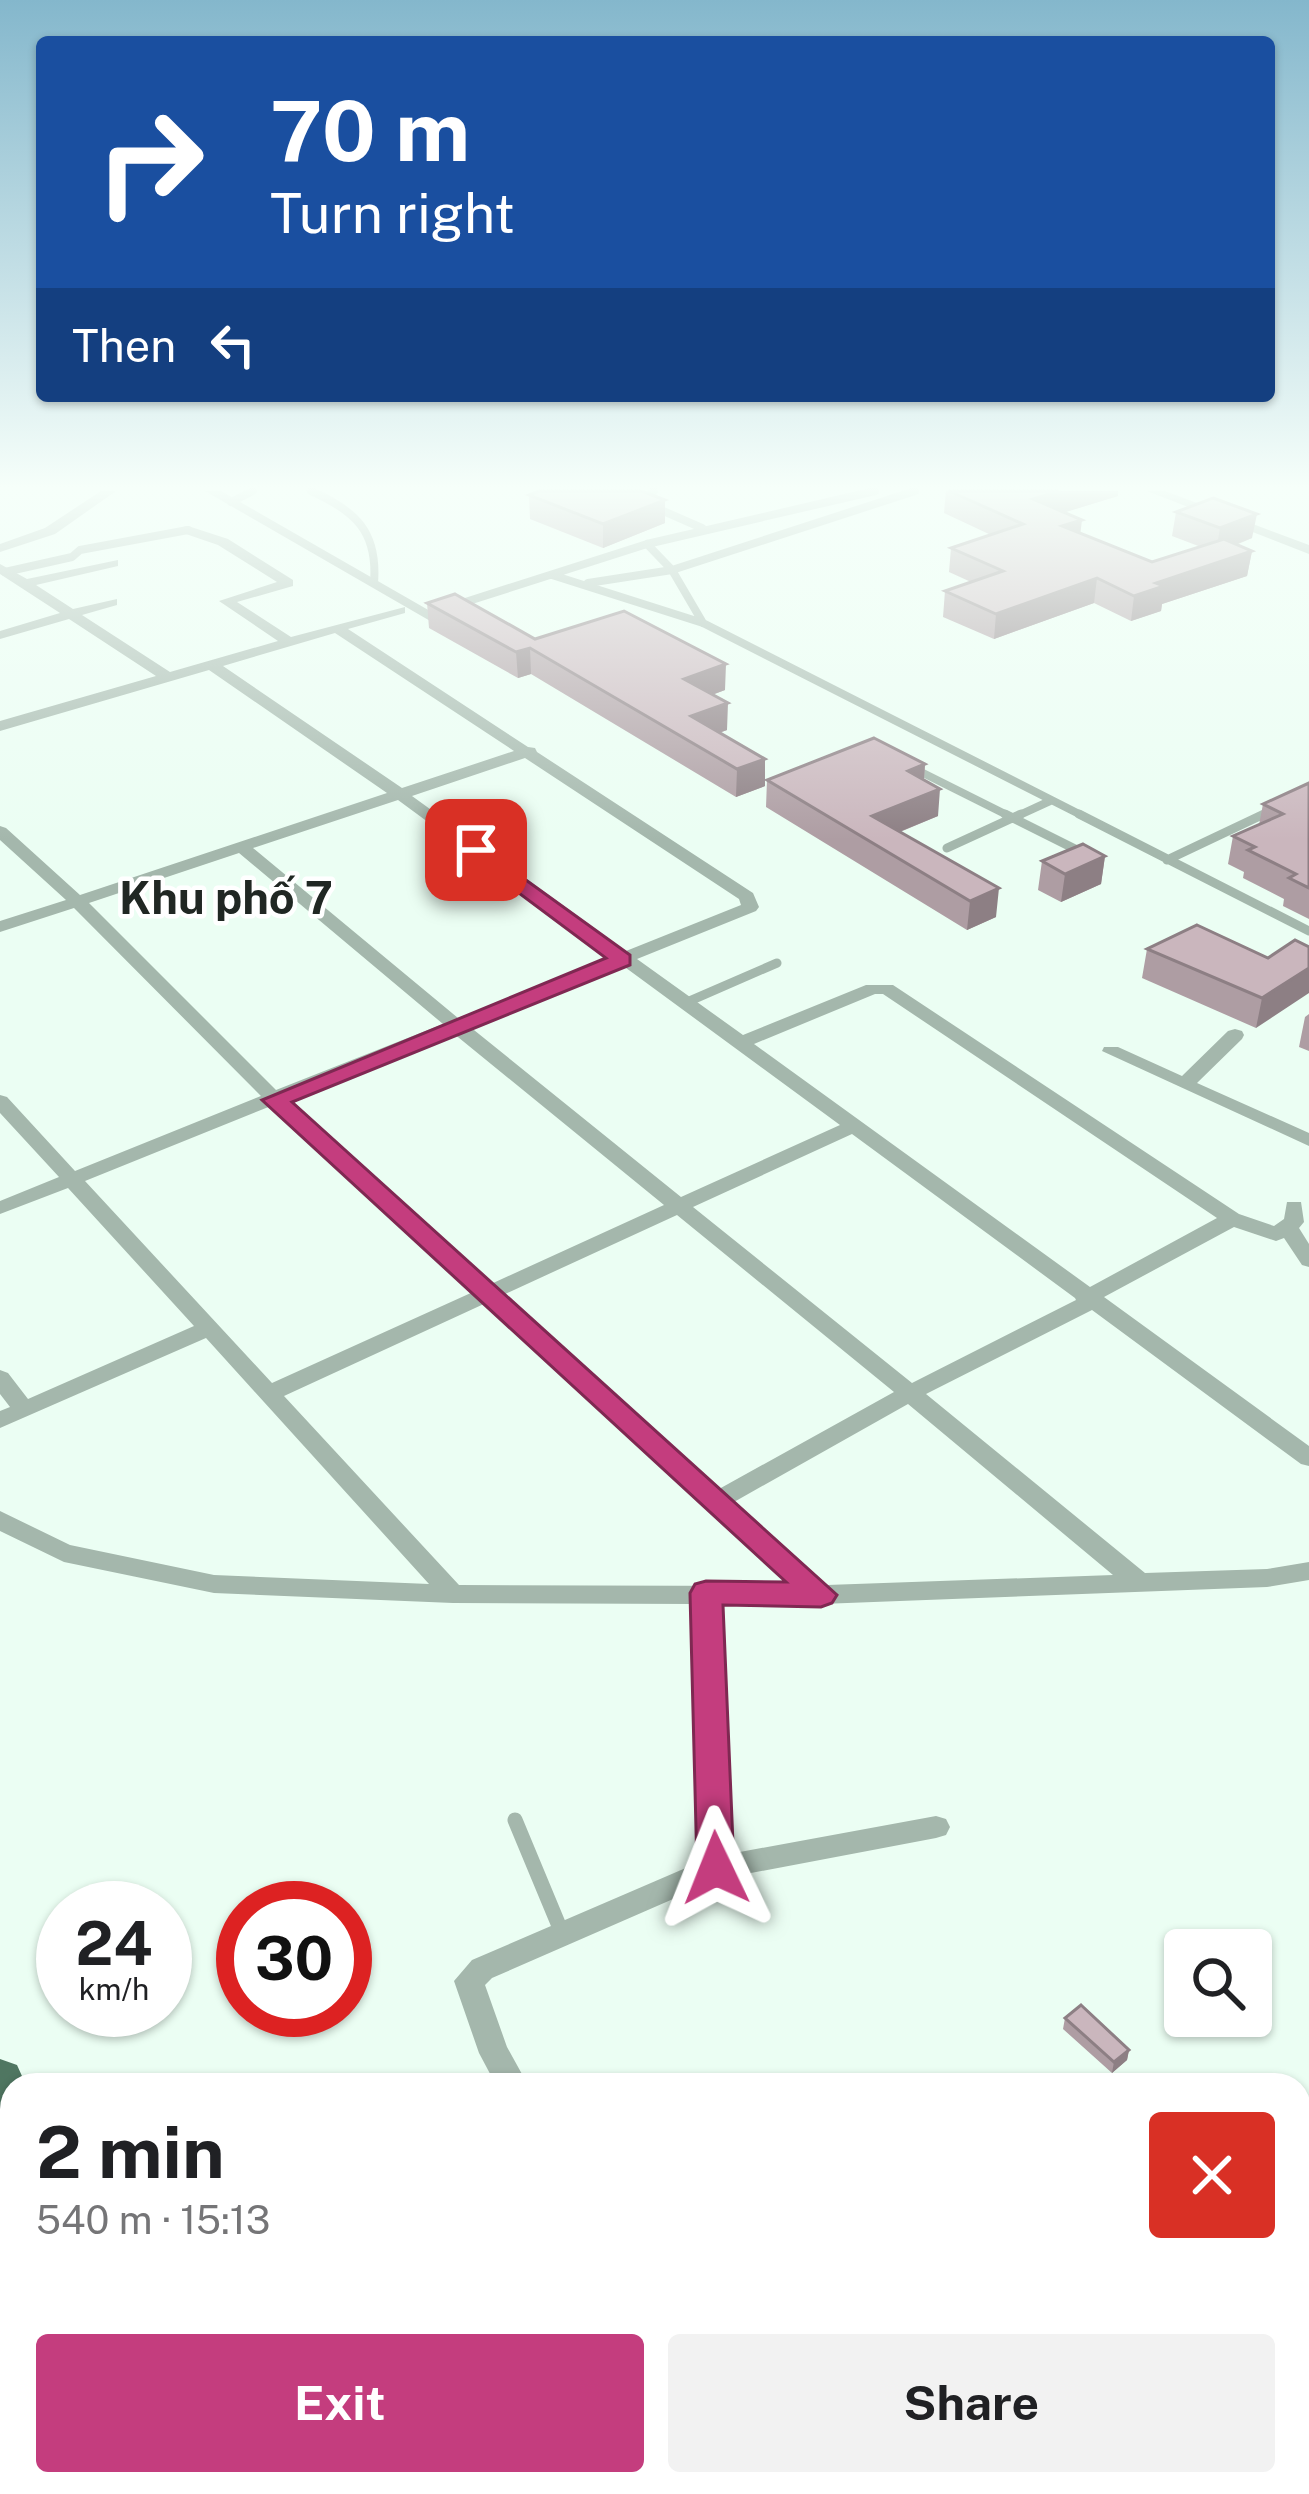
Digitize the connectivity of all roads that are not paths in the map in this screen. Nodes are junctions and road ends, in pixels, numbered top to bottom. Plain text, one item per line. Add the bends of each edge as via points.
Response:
1 (58, 607) edge
2 (92, 607) edge
3 (234, 607) edge
4 (417, 607) edge
5 (457, 607) edge
6 (656, 607) edge
7 (695, 607) edge
8 (400, 610) dead end
9 (67, 614) junction
10 (432, 616) joint
11 (704, 623) junction
12 (337, 628) junction
13 (0, 635) edge
14 (287, 641) junction
15 (213, 666) junction
16 (169, 678) junction
17 (0, 726) edge
18 (530, 751) junction
19 (895, 758) edge
20 (402, 796) junction
21 (1050, 801) junction
22 (1289, 803) edge
23 (1012, 817) junction
24 (0, 831) edge
25 (242, 847) junction
26 (946, 848) dead end
27 (1090, 857) edge
28 (1167, 860) junction
29 (77, 901) junction
30 (0, 927) edge
31 (1309, 931) edge
32 (622, 960) junction
33 (777, 963) dead end
34 (682, 1004) junction
35 (455, 1029) junction
36 (1235, 1034) dead end
37 (738, 1044) junction
38 (1111, 1052) dead end
39 (1185, 1084) junction
40 (275, 1100) junction
41 (0, 1101) edge
42 (852, 1127) junction
43 (1309, 1140) edge
44 (72, 1178) junction
45 (676, 1206) junction
46 (1294, 1206) dead end
47 (0, 1208) edge
48 (1232, 1219) junction
49 (1289, 1229) junction
50 (1309, 1260) edge
51 (488, 1294) junction
52 (1089, 1300) junction
53 (211, 1328) junction
54 (0, 1378) edge
55 (272, 1392) junction
56 (912, 1392) junction
57 (24, 1408) junction
58 (0, 1420) edge
59 (1309, 1458) edge
60 (718, 1500) junction
61 (0, 1520) edge
62 (1309, 1571) edge
63 (1141, 1583) junction
64 (706, 1593) junction
65 (453, 1594) junction
66 (821, 1595) junction
67 (515, 1820) dead end
68 (936, 1827) dead end
69 (716, 1868) junction
70 (562, 1934) junction
71 (506, 2073) edge

1 - 9 street
2 - 9 street
3 - 14 street
4 - 10 street
5 - 10 lane
6 - 11 lane
7 - 11 lane
8 - 12 street
9 - 13 street
9 - 16 street
11 - 21 lane
12 - 14 street
12 - 18 street
14 - 15 street
15 - 16 street
15 - 20 street
16 - 17 street
18 - 20 street
18 - 32 street via 747,897 750,907 741,914
19 - 23 lane
20 - 25 street
20 - 32 street
21 - 23 lane
21 - 28 lane
22 - 28 lane
23 - 26 lane
23 - 27 lane
24 - 29 street
25 - 29 street
25 - 35 street
28 - 31 lane
29 - 30 street
29 - 40 street
32 - 34 street
32 - 35 street
33 - 34 lane
34 - 37 street
35 - 40 street
35 - 45 street
36 - 39 street
37 - 42 street
37 - 48 street via 886,989
38 - 39 street
39 - 43 street
40 - 44 street
40 - 51 street
41 - 44 street
42 - 45 street
42 - 52 street
44 - 47 street
44 - 53 street
45 - 51 street
45 - 56 street
46 - 49 street
48 - 49 street via 1276,1234
48 - 52 street
49 - 50 street
51 - 55 street
51 - 60 street
52 - 56 street
52 - 59 street
53 - 55 street
53 - 57 street
54 - 57 street
55 - 65 street
56 - 60 street
56 - 63 street
57 - 58 street
60 - 66 street
61 - 65 street via 64,1553 214,1584
62 - 63 street
63 - 66 street
64 - 65 street
64 - 66 street
64 - 69 street
67 - 70 lane
68 - 69 street
69 - 70 street
70 - 71 street via 469,1981

